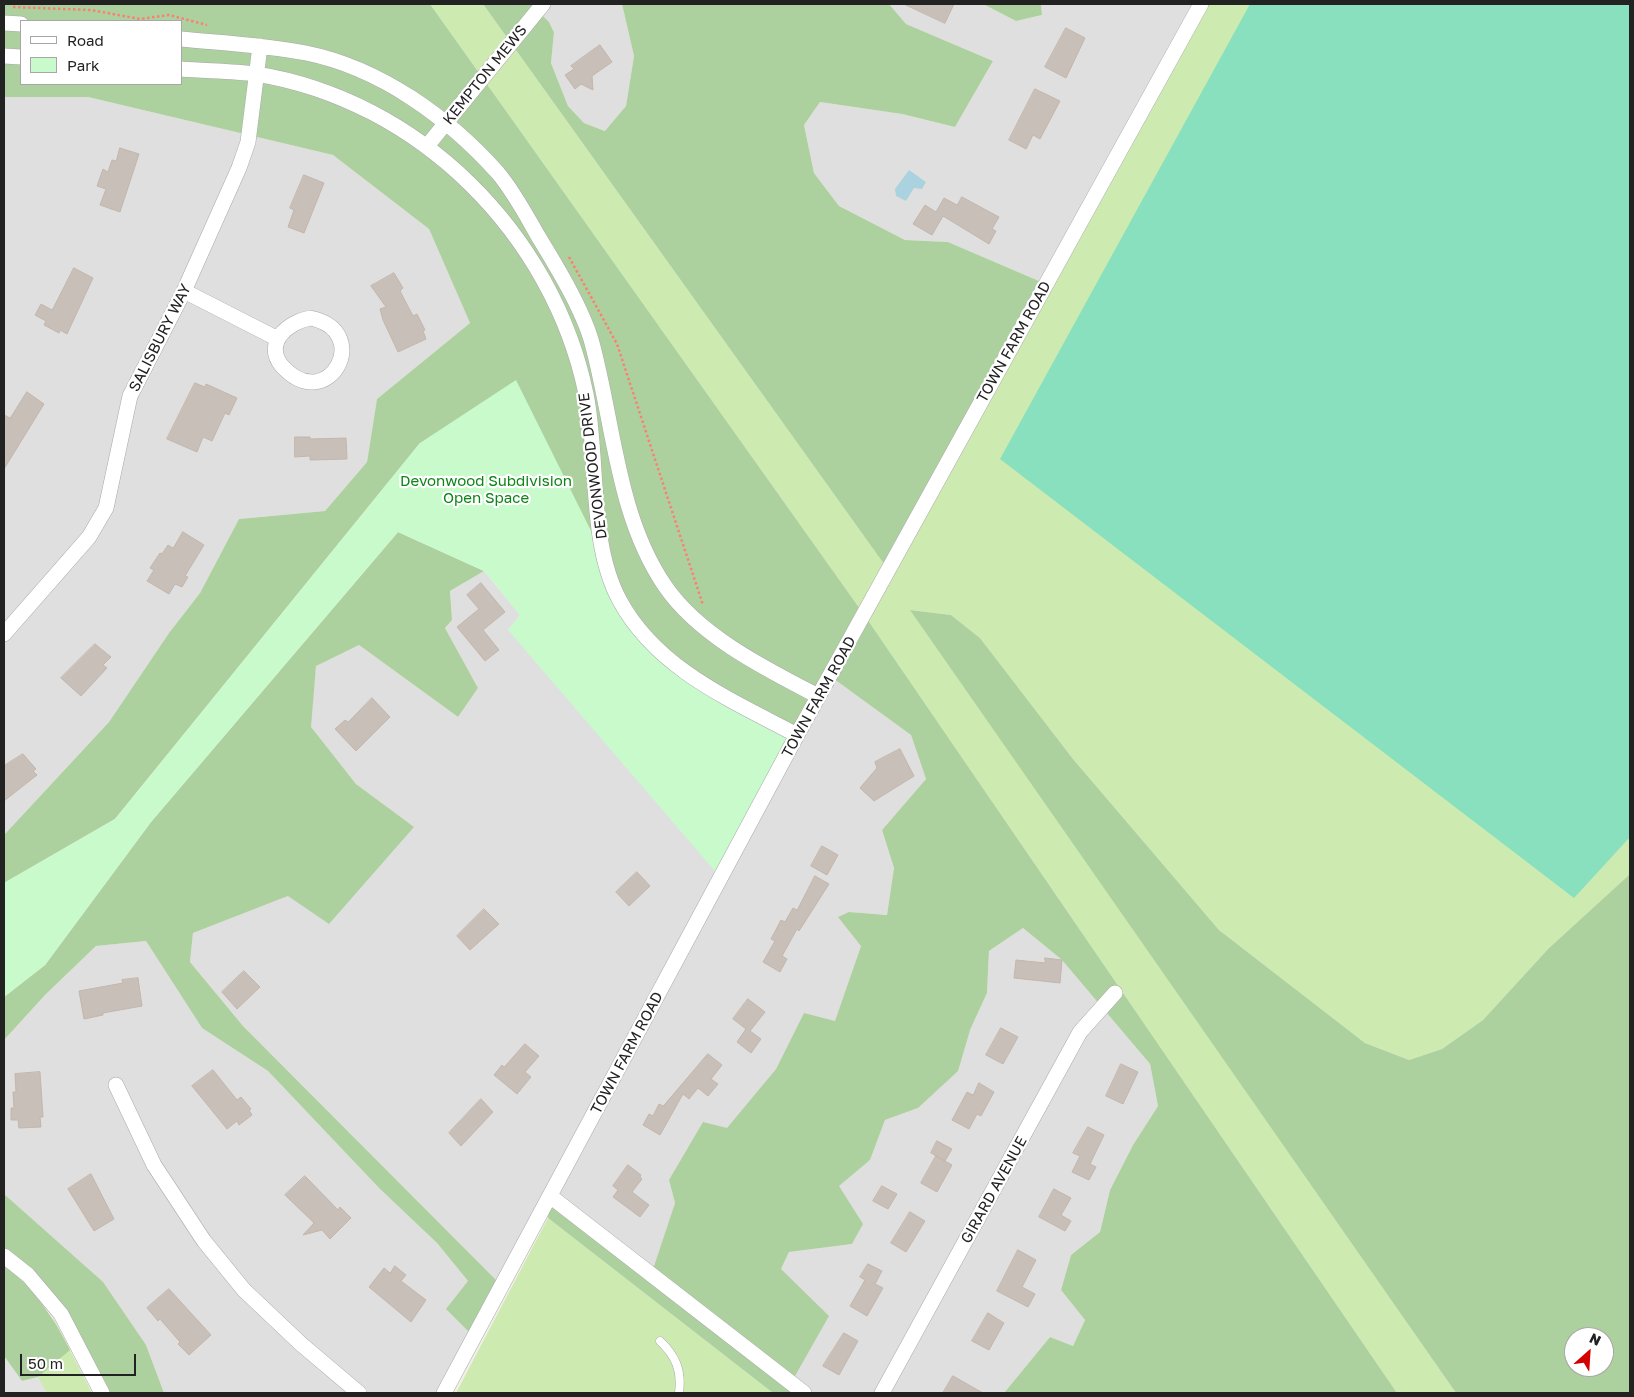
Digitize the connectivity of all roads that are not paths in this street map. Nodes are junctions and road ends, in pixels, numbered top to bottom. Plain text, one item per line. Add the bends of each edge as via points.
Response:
1 (543, 4) edge
2 (1201, 4) edge
3 (4, 23) edge
4 (20, 24) edge
5 (182, 39) edge
6 (260, 46) junction
7 (4, 56) edge
8 (20, 57) edge
9 (182, 69) edge
10 (257, 74) junction
11 (446, 123) junction
12 (427, 146) junction
13 (184, 291) junction
14 (278, 339) junction
15 (4, 634) edge
16 (818, 696) junction
17 (797, 735) junction
18 (1115, 993) dead end
19 (116, 1086) dead end
20 (550, 1196) junction
21 (4, 1256) edge
22 (660, 1341) dead end
23 (102, 1393) edge
24 (358, 1393) edge
25 (444, 1393) edge
26 (679, 1393) edge
27 (804, 1393) edge
28 (882, 1393) edge

1 - 11 street, KEMPTON MEWS
2 - 16 street, TOWN FARM ROAD
3 - 4 street
5 - 6 street, DEVONWOOD DRIVE
6 - 10 street, SALISBURY WAY
6 - 11 street, DEVONWOOD DRIVE via 308,54 352,67 402,91
7 - 8 street
9 - 10 street, DEVONWOOD DRIVE
10 - 12 street, DEVONWOOD DRIVE via 313,89 351,104
10 - 13 street, SALISBURY WAY via 248,142 240,168
11 - 12 street, KEMPTON MEWS
11 - 16 street, DEVONWOOD DRIVE via 498,174 572,297 592,341 631,513 642,546 666,588 704,628 761,666
12 - 17 street, DEVONWOOD DRIVE via 469,182 504,220 535,263 558,307 586,393 596,504 604,550 620,600 657,650 684,673
13 - 14 street
13 - 15 street, SALISBURY WAY via 130,396 106,508 90,537
14 - 14 street via 275,351 280,363 305,382 327,379 340,363 342,344 337,333 322,321 298,320 288,326
16 - 17 street, TOWN FARM ROAD
17 - 20 street, TOWN FARM ROAD
18 - 28 street, GIRARD AVENUE via 1080,1032
19 - 24 street via 154,1165 204,1241 244,1290
20 - 25 street, TOWN FARM ROAD
20 - 27 street
21 - 23 street via 28,1275 61,1314
22 - 26 lane via 672,1353 681,1379

